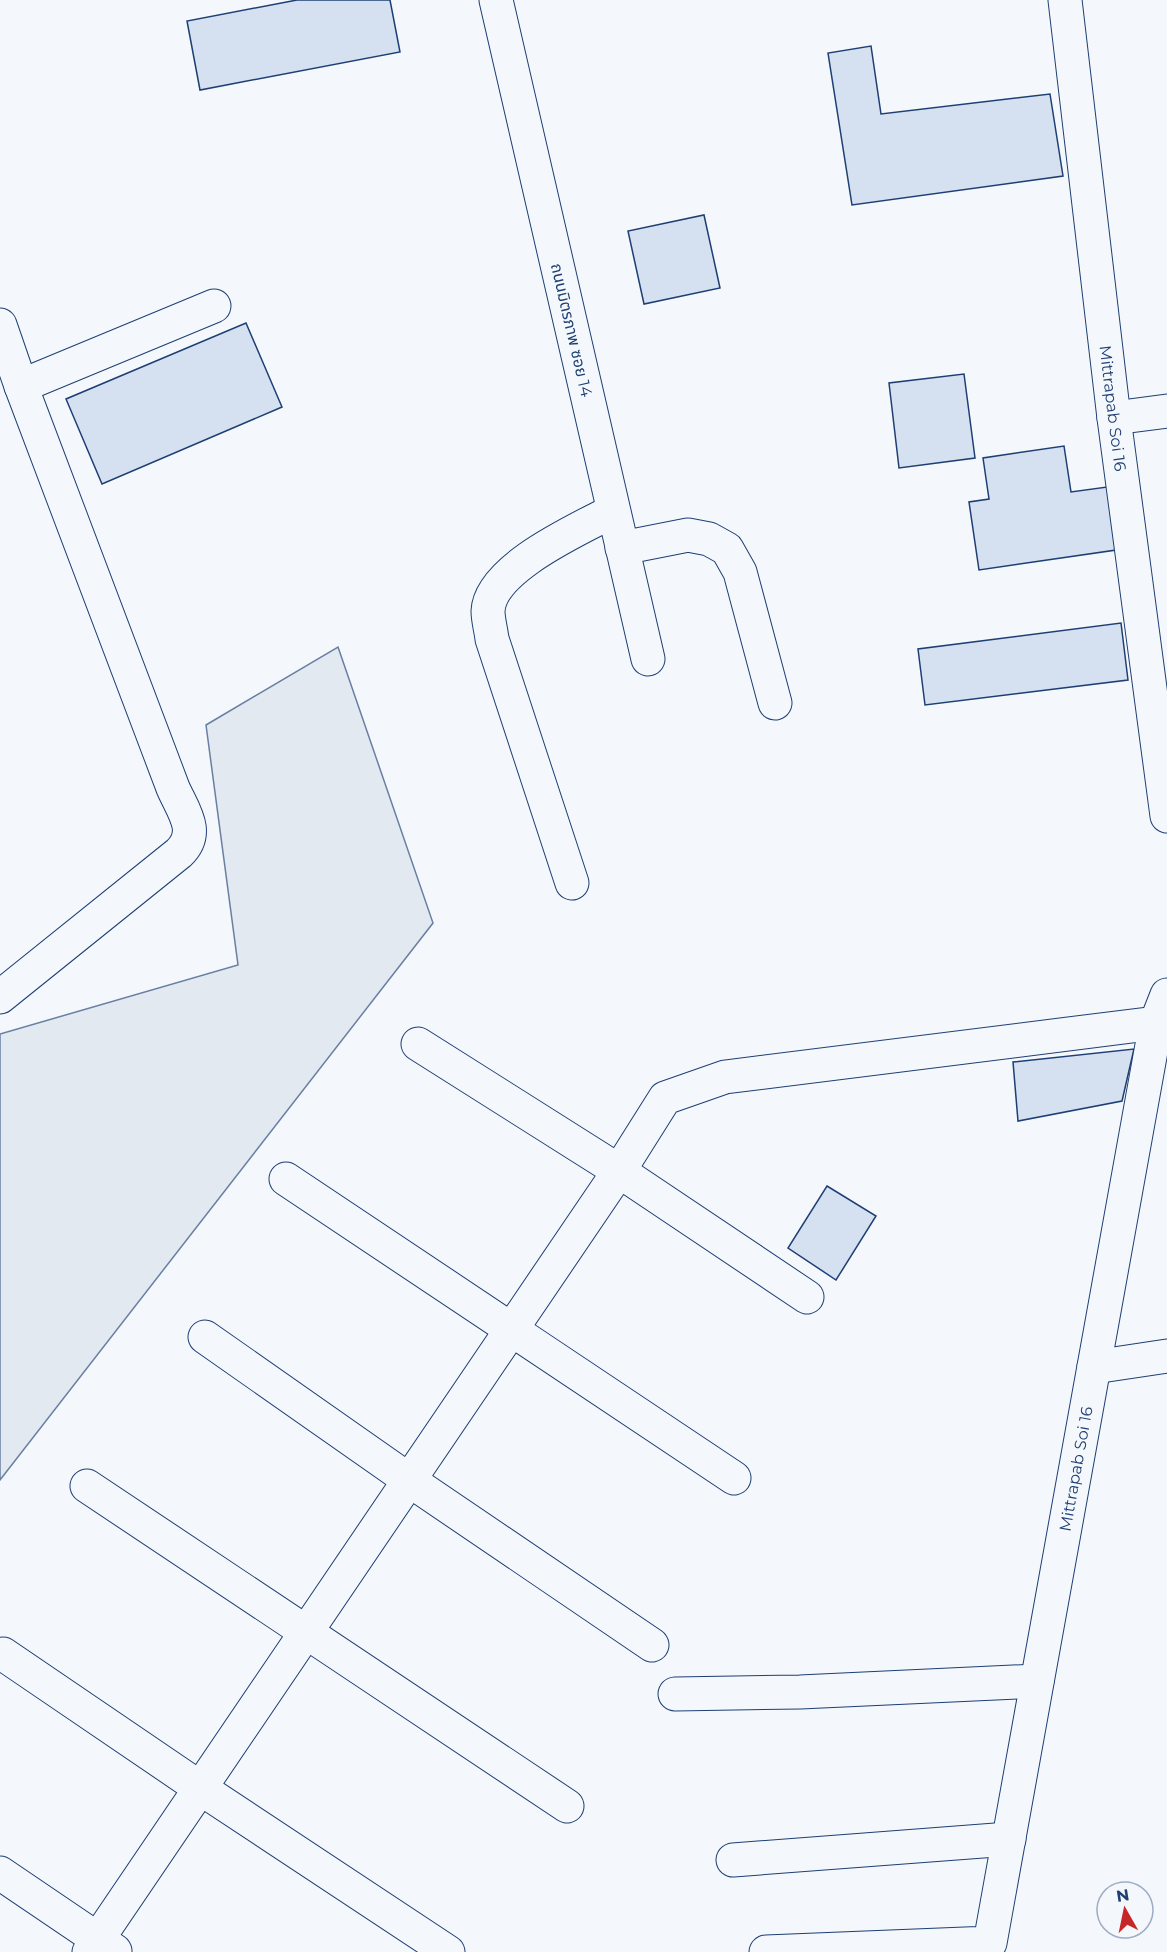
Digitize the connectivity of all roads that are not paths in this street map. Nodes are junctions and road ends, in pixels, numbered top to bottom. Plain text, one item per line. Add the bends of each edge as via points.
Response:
1 (496, 0) edge
2 (1065, 0) edge
3 (214, 306) dead end
4 (0, 325) edge
5 (21, 386) junction
6 (1167, 411) edge
7 (1114, 418) junction
8 (613, 511) junction
9 (622, 548) junction
10 (648, 659) dead end
11 (775, 703) dead end
12 (1167, 816) edge
13 (572, 883) dead end
14 (0, 997) edge
15 (1162, 1009) edge
16 (418, 1044) dead end
17 (619, 1171) junction
18 (286, 1179) dead end
19 (807, 1297) dead end
20 (511, 1330) junction
21 (206, 1337) dead end
22 (1167, 1356) edge
23 (1094, 1367) junction
24 (734, 1479) dead end
25 (409, 1480) junction
26 (87, 1486) dead end
27 (307, 1631) junction
28 (652, 1646) dead end
29 (3, 1654) dead end
30 (1037, 1681) junction
31 (675, 1694) dead end
32 (200, 1788) junction
33 (567, 1806) dead end
34 (1009, 1839) junction
35 (733, 1860) dead end
36 (0, 1873) edge
37 (101, 1948) edge
38 (448, 1952) edge
39 (766, 1952) edge

1 - 8 street, ถนนมิตรภาพ ซอย 14
2 - 7 street, Mittrapab Soi 16
3 - 5 street
4 - 5 street
5 - 14 street via 190,827 190,837 179,853
6 - 7 street
7 - 12 street, Mittrapab Soi 16
8 - 9 street, ถนนมิตรภาพ ซอย 14
8 - 13 street via 543,548 507,575 488,610 492,639
9 - 10 street, ถนนมิตรภาพ ซอย 14
9 - 11 street via 688,535 709,539 728,549 740,572
15 - 17 street via 725,1077 665,1098
15 - 23 street, Mittrapab Soi 16
16 - 17 street
17 - 19 street
17 - 20 street
18 - 20 street
20 - 24 street
20 - 25 street
21 - 25 street
22 - 23 street
23 - 30 street, Mittrapab Soi 16
25 - 27 street
25 - 28 street
26 - 27 street
27 - 32 street
27 - 33 street
29 - 32 street
30 - 31 street
30 - 34 street, Mittrapab Soi 16
32 - 37 street
32 - 38 street
34 - 35 street
34 - 39 street, Mittrapab Soi 16 via 990,1943
36 - 37 street

